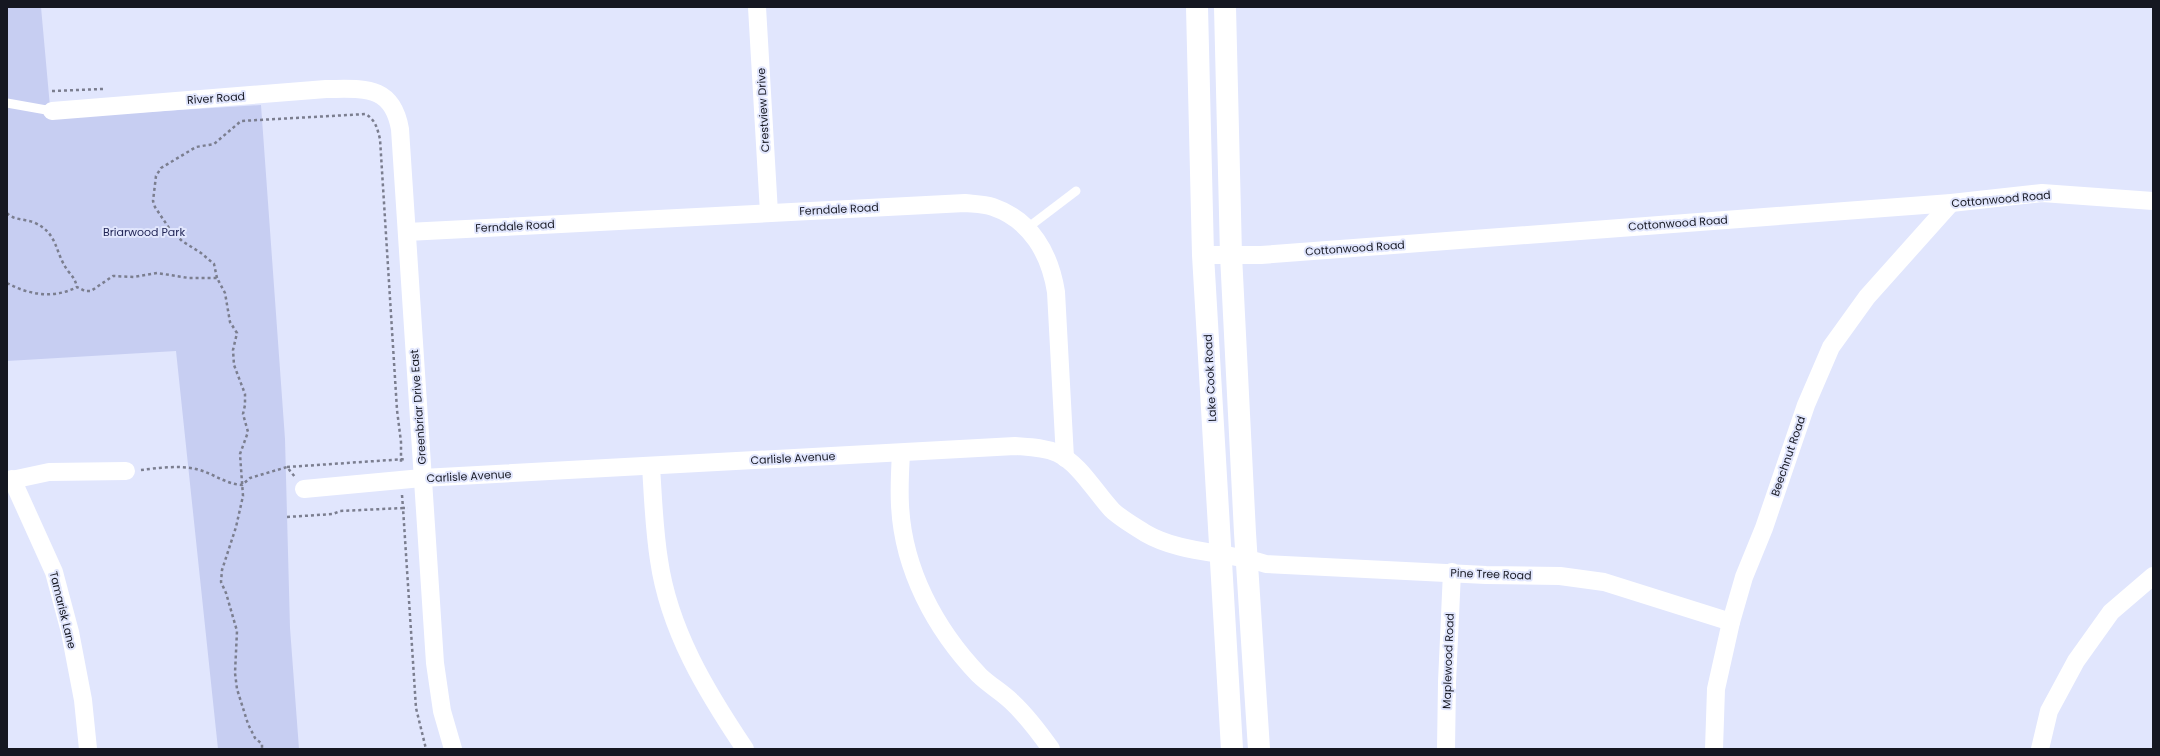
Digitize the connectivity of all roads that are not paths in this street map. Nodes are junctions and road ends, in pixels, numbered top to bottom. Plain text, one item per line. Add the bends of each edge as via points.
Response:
1 (757, 7) edge
2 (1197, 7) edge
3 (1225, 7) edge
4 (380, 94) joint
5 (8, 102) edge
6 (52, 111) joint
7 (1076, 191) dead end
8 (2153, 201) edge
9 (1951, 203) junction
10 (769, 212) junction
11 (1026, 229) junction
12 (407, 232) junction
13 (1231, 254) junction
14 (1203, 255) junction
15 (901, 453) junction
16 (1064, 458) junction
17 (651, 466) junction
18 (126, 471) road end
19 (422, 478) junction
20 (10, 480) edge
21 (304, 489) road end
22 (1220, 553) junction
23 (1246, 557) junction
24 (1452, 572) junction
25 (2153, 576) edge
26 (1731, 622) junction
27 (88, 749) edge
28 (453, 749) edge
29 (745, 749) edge
30 (1051, 749) edge
31 (1232, 749) edge
32 (1259, 749) edge
33 (1446, 749) edge
34 (1714, 749) edge
35 (2040, 749) edge

1 - 10 street, Crestview Drive
2 - 14 main road, Lake Cook Road
3 - 13 main road
4 - 6 street, River Road via 364,89 326,90
4 - 12 street, Greenbriar Drive East via 390,101 399,121
5 - 6 lane
7 - 11 lane
8 - 9 street, Cottonwood Road via 2042,193
9 - 13 street, Cottonwood Road via 1261,255
9 - 26 street, Beechnut Road via 1867,297 1830,347 1744,577
10 - 11 street, Ferndale Road via 965,203 992,207 1016,218
10 - 12 street, Ferndale Road
11 - 16 street, Ferndale Road via 1046,254 1056,292
12 - 19 street, Greenbriar Drive East
13 - 14 street, Cottonwood Road
13 - 23 main road
14 - 22 main road, Lake Cook Road
15 - 16 street, Carlisle Avenue via 1015,446 1042,448 1058,453
15 - 17 street, Carlisle Avenue
15 - 30 street via 900,505 905,543 916,580 956,649 980,676 1012,702 1033,724
16 - 22 street, Carlisle Avenue via 1114,511 1145,533 1179,546
17 - 19 street, Carlisle Avenue
17 - 29 street via 659,561 671,609 690,661 713,702
18 - 20 street via 49,472
19 - 21 street, Carlisle Avenue
19 - 28 street, Greenbriar Drive East via 435,663 442,711
20 - 27 street, Tamarisk Lane via 54,572 72,639 83,700
22 - 23 street, Carlisle Avenue
22 - 31 main road, Lake Cook Road
23 - 24 street, Pine Tree Road via 1266,564
23 - 32 main road
24 - 26 street, Pine Tree Road via 1560,576 1604,582
24 - 33 street, Maplewood Road via 1446,682
25 - 35 street via 2111,612 2076,660 2050,711
26 - 34 street, Beechnut Road via 1716,689

